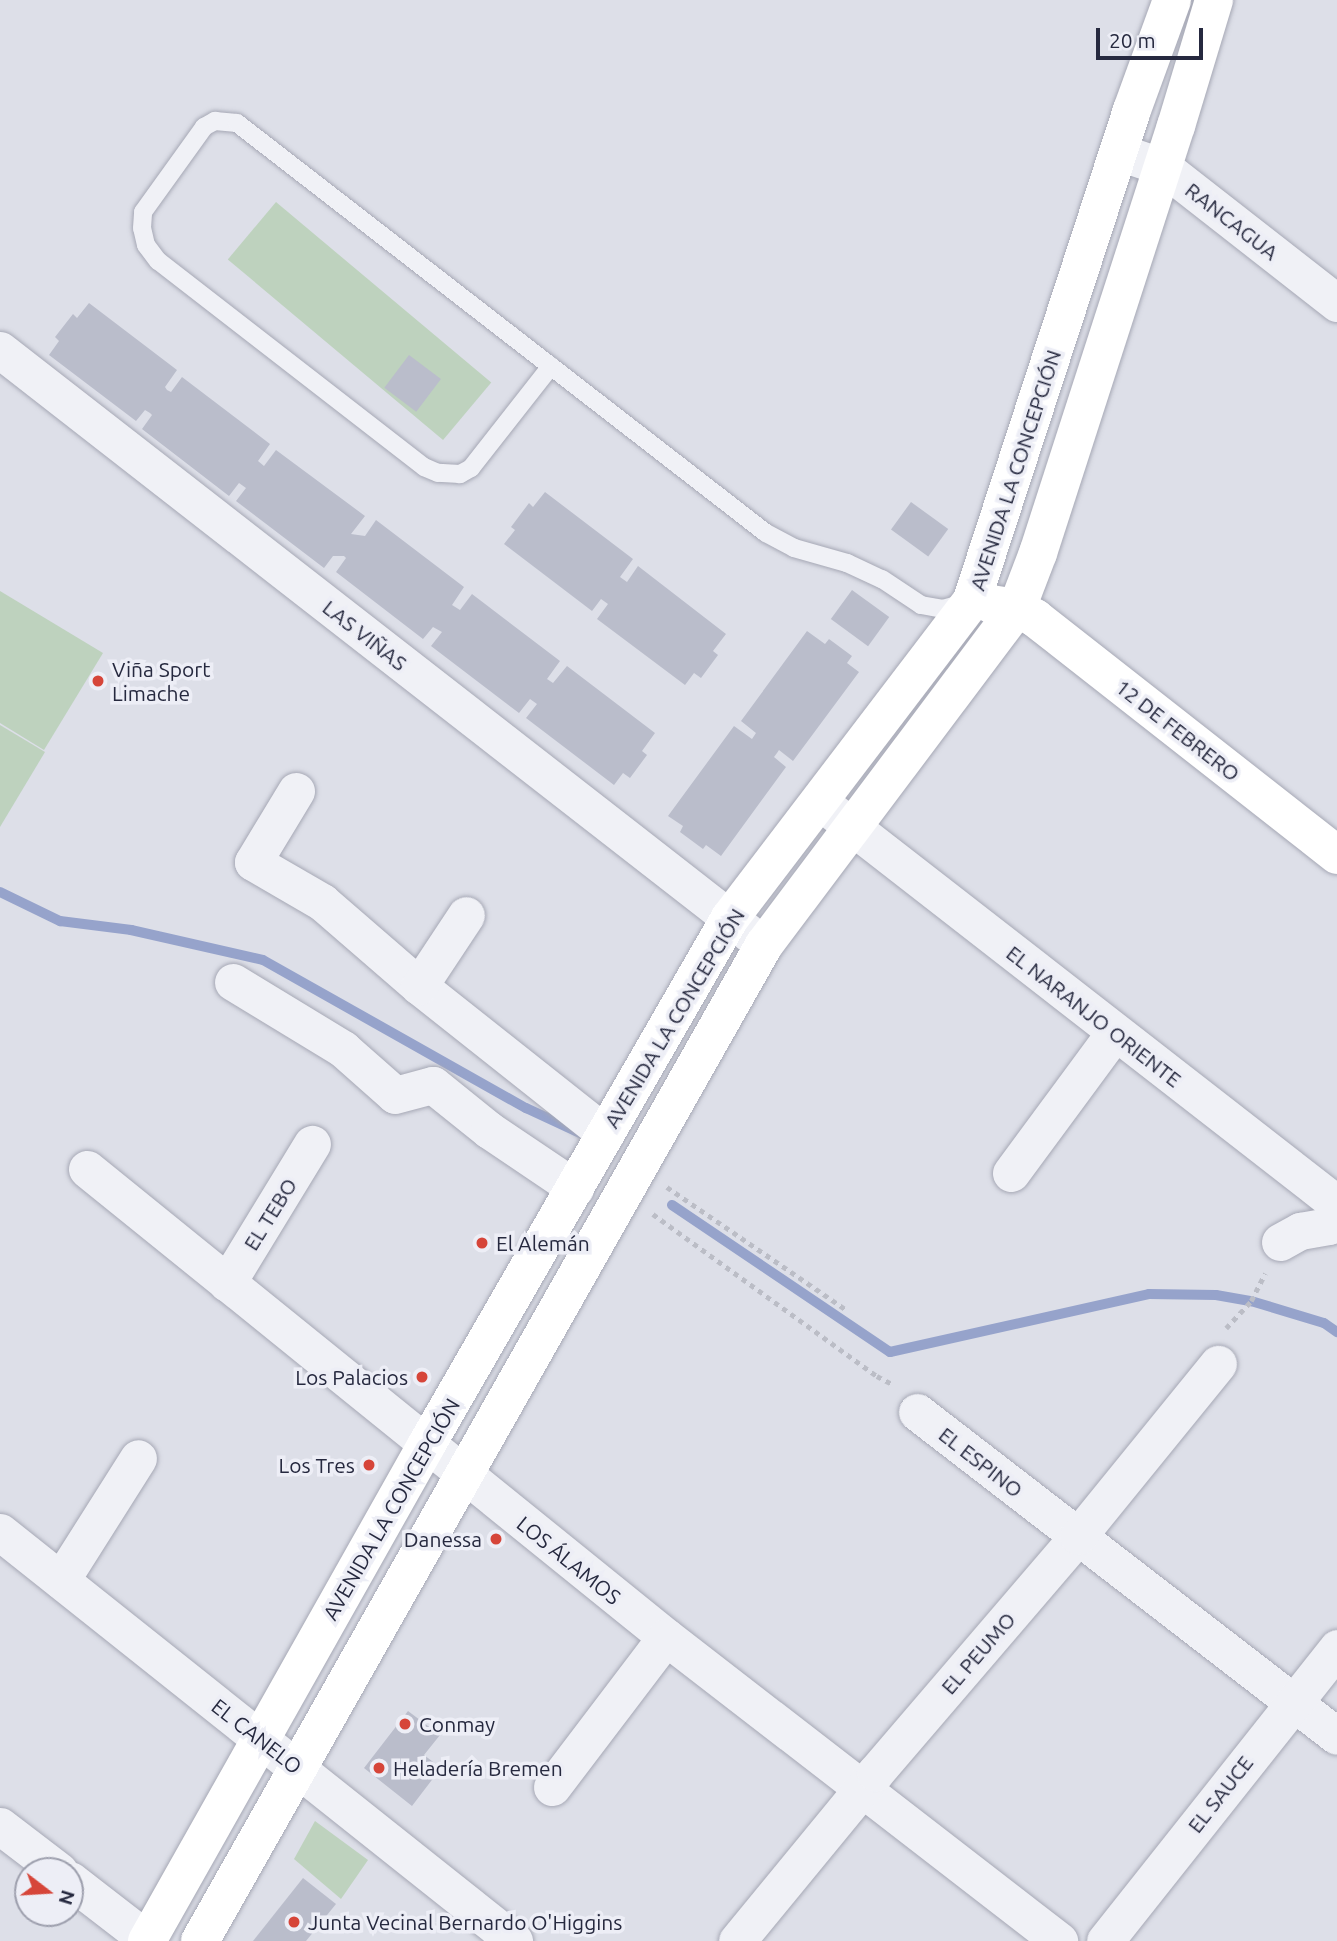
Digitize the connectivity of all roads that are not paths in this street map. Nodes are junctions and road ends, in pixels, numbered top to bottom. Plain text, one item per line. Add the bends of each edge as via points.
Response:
1 (1172, 0) edge
2 (1214, 0) edge
3 (1119, 152) junction
4 (1163, 167) junction
5 (1337, 303) edge
6 (0, 350) edge
7 (551, 366) junction
8 (972, 600) junction
9 (921, 606) junction
10 (1017, 608) junction
11 (933, 651) junction
12 (296, 791) dead end
13 (819, 801) junction
14 (851, 828) junction
15 (1337, 855) edge
16 (466, 915) dead end
17 (730, 918) junction
18 (764, 945) junction
19 (233, 982) dead end
20 (419, 986) junction
21 (1115, 1032) junction
22 (606, 1134) junction
23 (312, 1144) dead end
24 (87, 1169) dead end
25 (1011, 1173) dead end
26 (575, 1188) junction
27 (1337, 1204) edge
28 (1337, 1218) edge
29 (1280, 1242) dead end
30 (227, 1283) junction
31 (1218, 1364) dead end
32 (917, 1412) road end
33 (426, 1444) junction
34 (138, 1458) dead end
35 (465, 1475) junction
36 (0, 1532) edge
37 (1078, 1536) junction
38 (61, 1580) junction
39 (666, 1637) junction
40 (1337, 1648) edge
41 (1293, 1700) junction
42 (1337, 1736) edge
43 (261, 1740) junction
44 (298, 1769) junction
45 (552, 1787) dead end
46 (861, 1789) junction
47 (0, 1826) edge
48 (41, 1857) edge
49 (84, 1891) edge
50 (148, 1941) edge
51 (200, 1941) edge
52 (514, 1941) edge
53 (737, 1941) edge
54 (1059, 1941) edge
55 (1105, 1941) edge

1 - 3 street, AVENIDA LA CONCEPCIÓN
2 - 4 street, AVENIDA LA CONCEPCIÓN
3 - 4 street, RANCAGUA
3 - 8 street, AVENIDA LA CONCEPCIÓN
4 - 5 street, RANCAGUA
4 - 10 street, AVENIDA LA CONCEPCIÓN
6 - 17 street, LAS VIÑAS
7 - 7 lane via 237,123 215,121 204,127 143,212 146,246 158,261 424,467 438,473 460,474 471,468
7 - 9 lane via 766,533 794,548 882,579
8 - 9 lane via 943,609
8 - 10 street
8 - 11 street, AVENIDA LA CONCEPCIÓN
9 - 11 lane
10 - 14 street, AVENIDA LA CONCEPCIÓN
10 - 15 street, 12 DE FEBRERO
11 - 13 street, AVENIDA LA CONCEPCIÓN
12 - 20 street via 253,862 322,902
13 - 14 street, EL NARANJO ORIENTE
13 - 17 street, AVENIDA LA CONCEPCIÓN
14 - 18 street, AVENIDA LA CONCEPCIÓN
14 - 21 street, EL NARANJO ORIENTE
16 - 20 street
17 - 18 street, LAS VIÑAS
17 - 22 street, AVENIDA LA CONCEPCIÓN
18 - 35 street, AVENIDA LA CONCEPCIÓN
19 - 26 street via 342,1049 395,1095 433,1085 489,1130
20 - 22 street
21 - 25 street
21 - 27 street, EL NARANJO ORIENTE
22 - 26 street, AVENIDA LA CONCEPCIÓN
23 - 30 street, EL TEBO
24 - 30 street, LOS ÁLAMOS
26 - 33 street, AVENIDA LA CONCEPCIÓN
28 - 29 street via 1329,1226 1300,1231
30 - 33 street, LOS ÁLAMOS
31 - 37 street, EL PEUMO
32 - 37 street, EL ESPINO
33 - 35 street, LOS ÁLAMOS
33 - 43 street, AVENIDA LA CONCEPCIÓN
34 - 38 street
35 - 39 street, LOS ÁLAMOS
35 - 44 street, AVENIDA LA CONCEPCIÓN
36 - 38 street, EL CANELO
37 - 41 street, EL ESPINO
37 - 46 street, EL PEUMO
38 - 43 street, EL CANELO
39 - 45 street
39 - 46 street, LOS ÁLAMOS
40 - 41 street, EL SAUCE
41 - 42 street, EL ESPINO
41 - 55 street, EL SAUCE
43 - 44 street, EL CANELO
43 - 50 street, AVENIDA LA CONCEPCIÓN
44 - 51 street, AVENIDA LA CONCEPCIÓN
44 - 52 street, EL CANELO
46 - 53 street, EL PEUMO
46 - 54 street, LOS ÁLAMOS
47 - 48 street
49 - 50 street

